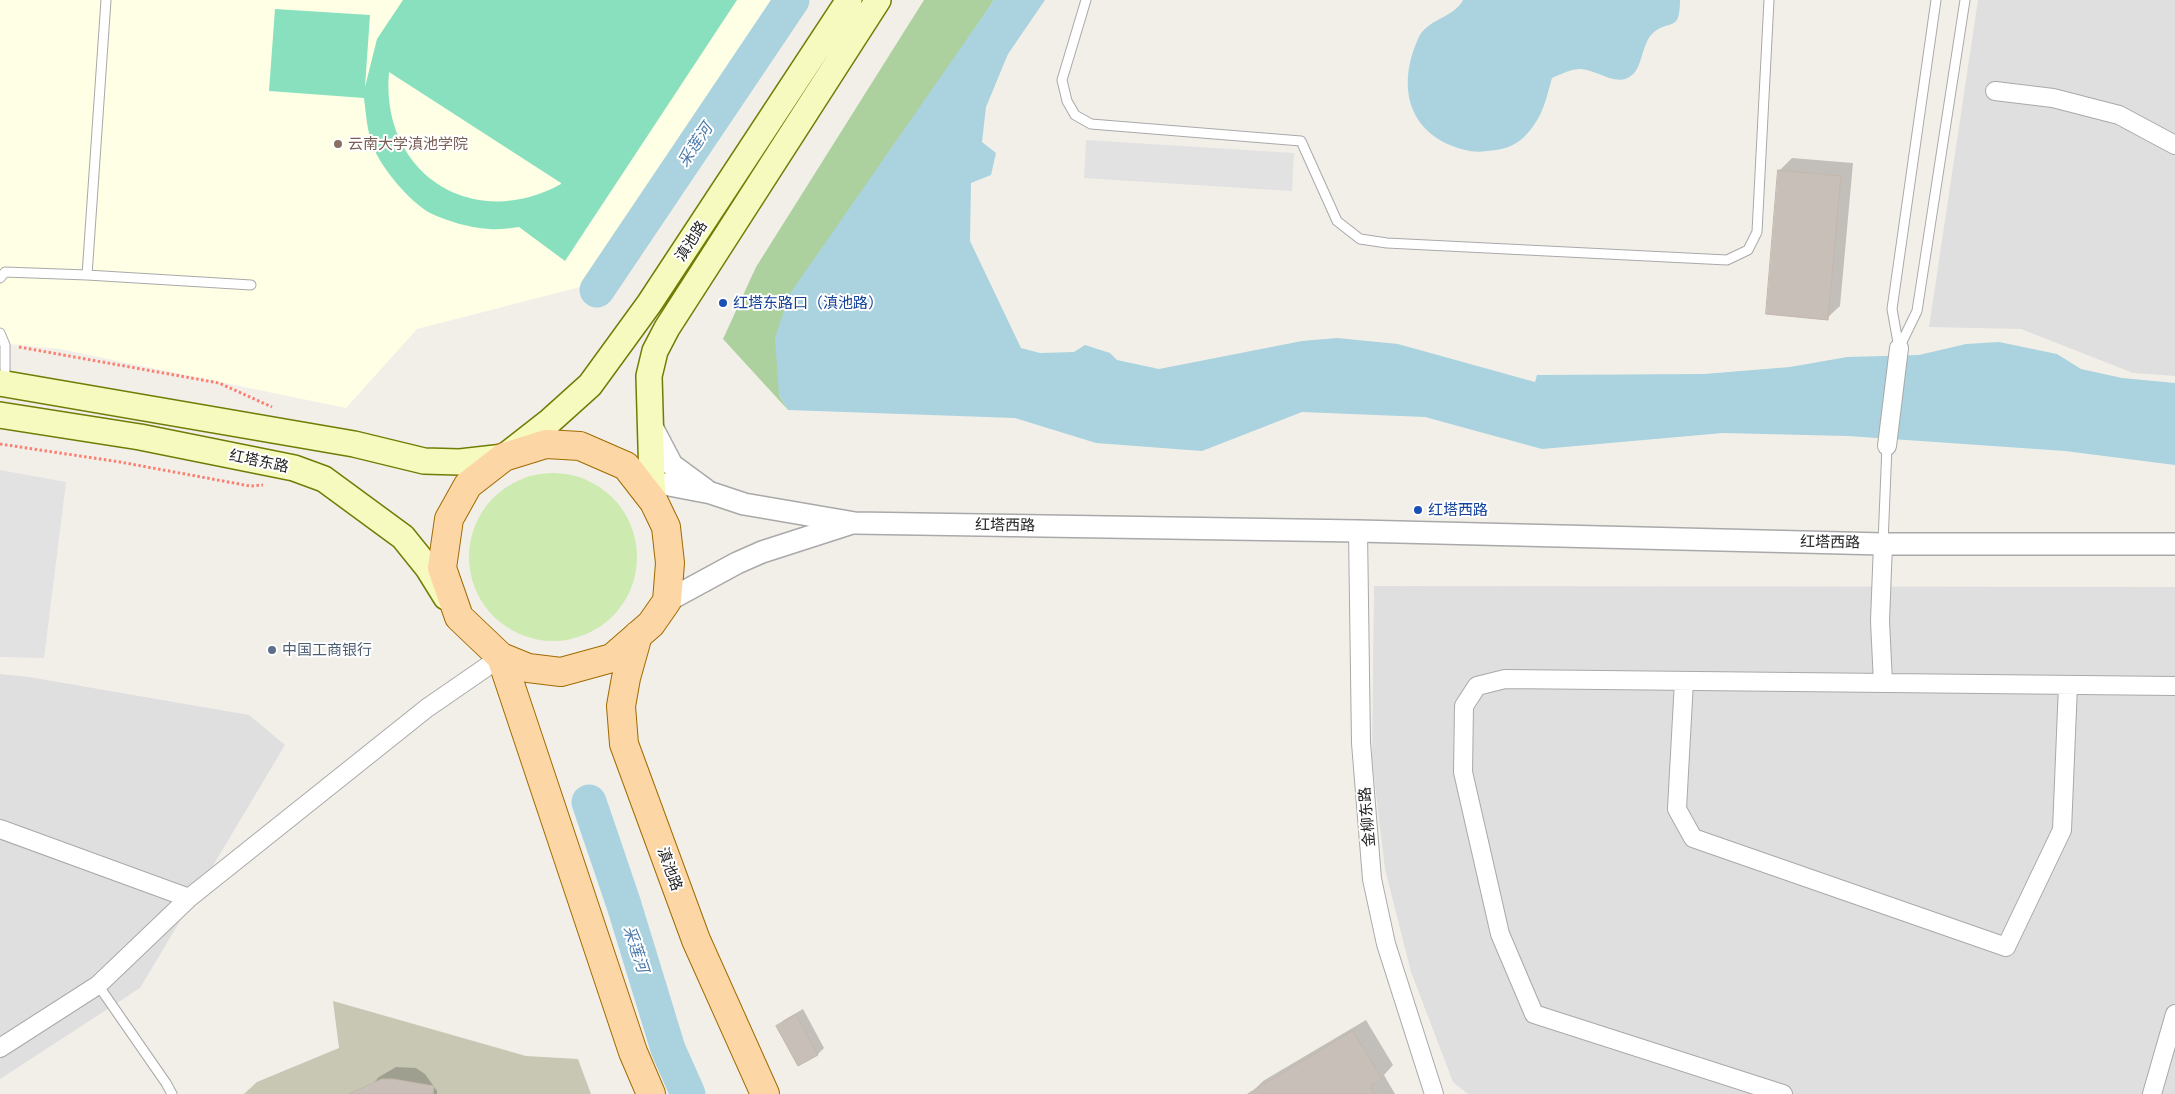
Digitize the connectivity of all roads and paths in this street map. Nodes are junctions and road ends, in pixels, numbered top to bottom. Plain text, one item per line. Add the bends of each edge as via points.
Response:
1 (106, 0) edge
2 (849, 0) edge
3 (878, 0) edge
4 (1086, 0) edge
5 (1769, 0) edge
6 (1936, 0) edge
7 (1965, 0) edge
8 (1995, 91) dead end
9 (2175, 145) edge
10 (87, 275) junction
11 (0, 278) edge
12 (251, 284) dead end
13 (0, 333) edge
14 (5, 345) junction
15 (1899, 348) junction
16 (2, 384) edge
17 (273, 407) dead end
18 (0, 415) edge
19 (651, 424) junction
20 (0, 444) edge
21 (1887, 446) joint
22 (504, 457) junction
23 (268, 484) dead end
24 (648, 487) junction
25 (711, 493) junction
26 (855, 522) junction
27 (1358, 531) junction
28 (1883, 544) junction
29 (2175, 544) edge
30 (667, 601) junction
31 (459, 617) junction
32 (638, 635) junction
33 (501, 657) junction
34 (1684, 681) junction
35 (1883, 683) junction
36 (2068, 685) junction
37 (2175, 686) edge
38 (0, 829) edge
39 (190, 898) junction
40 (98, 985) junction
41 (2175, 1014) edge
42 (0, 1048) edge
43 (172, 1094) edge
44 (651, 1094) edge
45 (765, 1094) edge
46 (1434, 1094) edge
47 (1782, 1094) edge
48 (2152, 1094) edge

1 - 10 lane
2 - 22 main road, 滇池路 via 649,304 590,385
3 - 19 main road, 滇池路 via 667,328 655,351 649,376
4 - 5 lane via 1062,80 1074,115 1091,124 1301,141 1337,221 1360,239 1727,260 1748,250 1757,232
6 - 15 lane via 1892,309
7 - 15 lane via 1917,311
8 - 9 street via 2054,98 2119,114
10 - 11 lane via 5,272
10 - 12 lane
13 - 14 lane
14 - 16 lane
14 - 17 path via 219,383
15 - 21 street
16 - 22 main road via 354,444 424,461 460,462
18 - 31 main road, 红塔东路 via 140,437 294,468 324,479 402,537 428,568
19 - 24 main road, 滇池路
19 - 25 street via 672,465
20 - 23 path via 250,486
21 - 28 lane
22 - 24 main road via 546,444 580,446 626,466
22 - 31 main road via 468,485 449,519 442,568
24 - 25 street
24 - 30 main road via 666,527 670,564
25 - 26 street via 744,504
26 - 27 street, 红塔西路
26 - 30 street via 762,552
27 - 28 street, 红塔西路
27 - 46 street, 金柳东路 via 1361,743 1372,879 1386,944
28 - 29 street, 红塔西路
28 - 35 street via 1880,621
30 - 32 main road via 651,624
31 - 33 main road
32 - 33 main road via 612,658 561,672 528,668
32 - 45 main road, 滇池路 via 621,706 624,744 696,940
33 - 39 street via 427,708
33 - 44 main road via 630,1043
34 - 35 street
34 - 36 street via 1677,809 1693,838 2006,947 2062,830
34 - 47 street via 1505,680 1477,686 1464,706 1463,772 1500,934 1534,1014
35 - 36 street
36 - 37 street
38 - 39 street
39 - 40 street
40 - 42 street
40 - 43 lane
41 - 48 street

